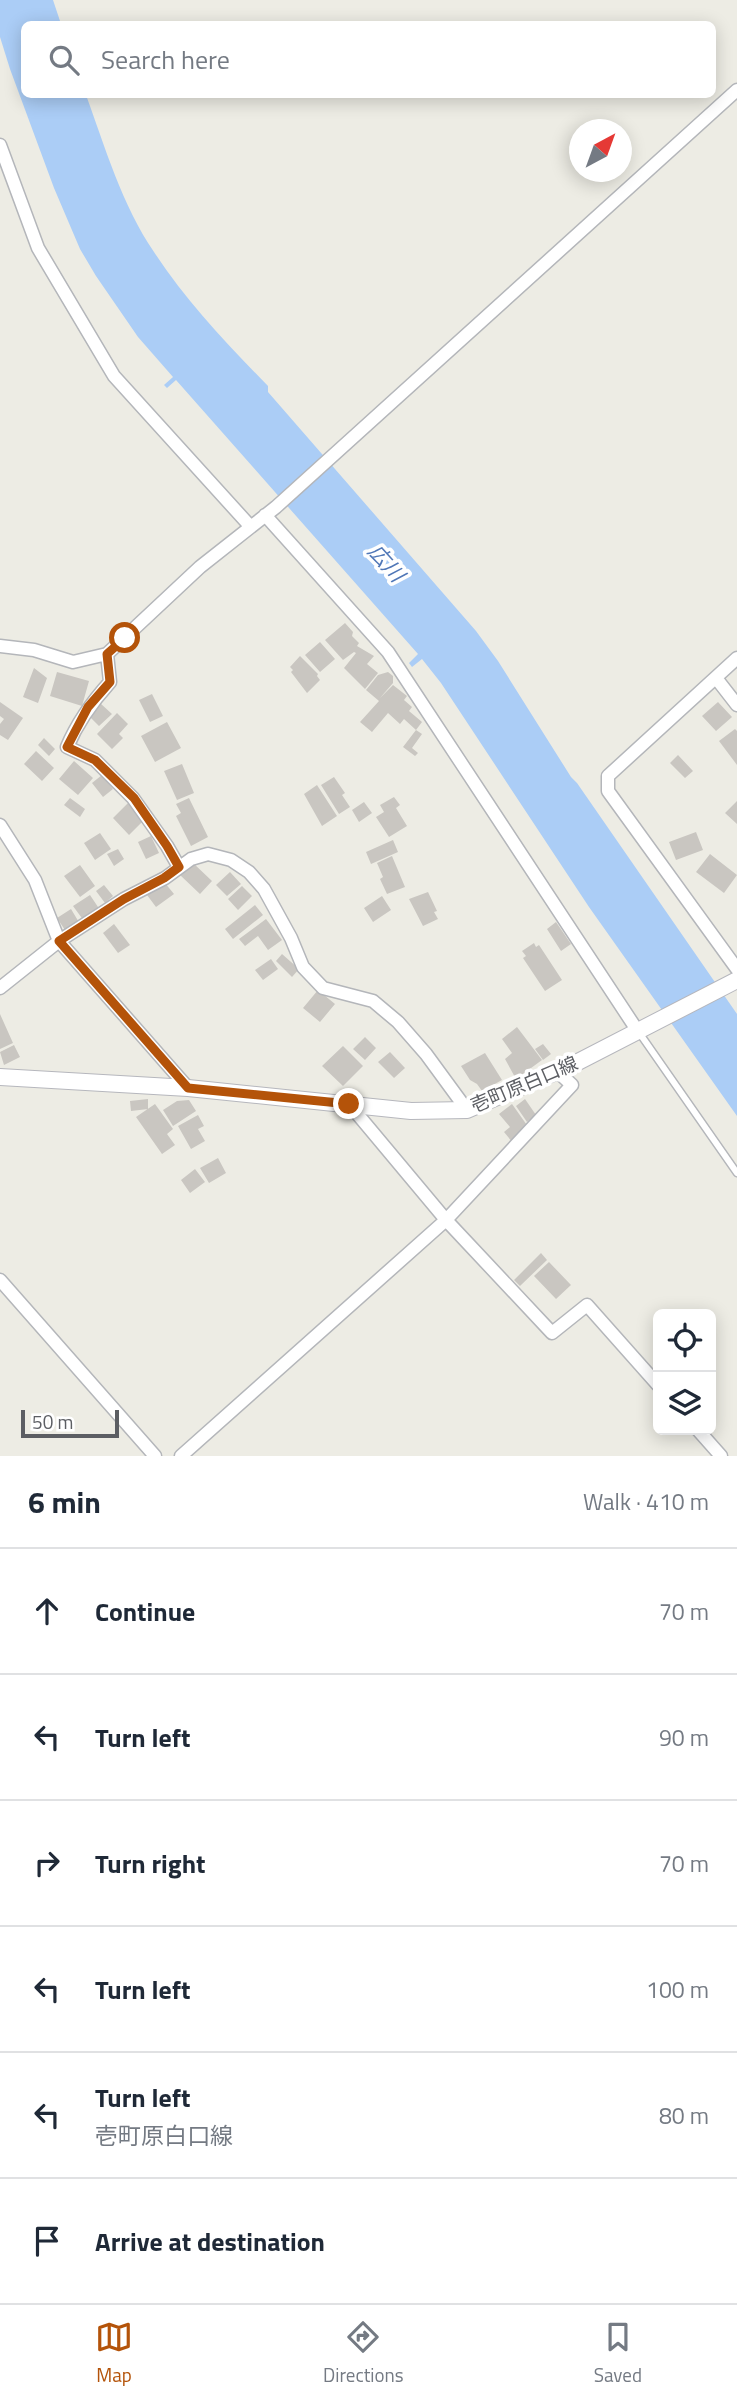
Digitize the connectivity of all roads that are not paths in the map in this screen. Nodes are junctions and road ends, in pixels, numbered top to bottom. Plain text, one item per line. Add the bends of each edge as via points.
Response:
1 (737, 90) edge
2 (0, 145) edge
3 (270, 510) junction
4 (250, 526) junction
5 (0, 646) edge
6 (107, 654) junction
7 (737, 658) edge
8 (716, 678) junction
9 (737, 705) edge
10 (0, 825) edge
11 (179, 867) junction
12 (59, 941) junction
13 (737, 977) edge
14 (0, 988) edge
15 (637, 1030) junction
16 (557, 1071) junction
17 (0, 1077) edge
18 (188, 1088) junction
19 (349, 1104) junction
20 (467, 1110) junction
21 (737, 1173) edge
22 (446, 1220) junction
23 (0, 1280) edge
24 (653, 1379) edge
25 (703, 1435) edge
26 (155, 1456) edge
27 (181, 1456) edge
28 (722, 1456) edge

1 - 3 street
2 - 4 street via 38,248 114,376
3 - 4 street
3 - 15 street via 388,652
4 - 6 street
5 - 6 street via 73,662
6 - 11 street via 110,682 88,707 67,747 95,760 134,798
7 - 8 street
8 - 9 street
8 - 13 street via 608,776 608,791
10 - 12 street via 35,880
11 - 12 street
11 - 20 street via 208,854 231,860 249,872 275,909 303,967 323,988 373,1001 398,1022
12 - 14 street
12 - 18 street
13 - 15 main road, 壱町原白口線
15 - 16 main road, 壱町原白口線
15 - 21 lane
16 - 20 main road, 壱町原白口線
16 - 22 street via 572,1085
17 - 18 main road, 壱町原白口線
18 - 19 main road, 壱町原白口線
19 - 20 main road, 壱町原白口線 via 411,1111
19 - 22 street
22 - 24 street via 552,1333 587,1305
22 - 27 street
23 - 26 street
25 - 28 street

